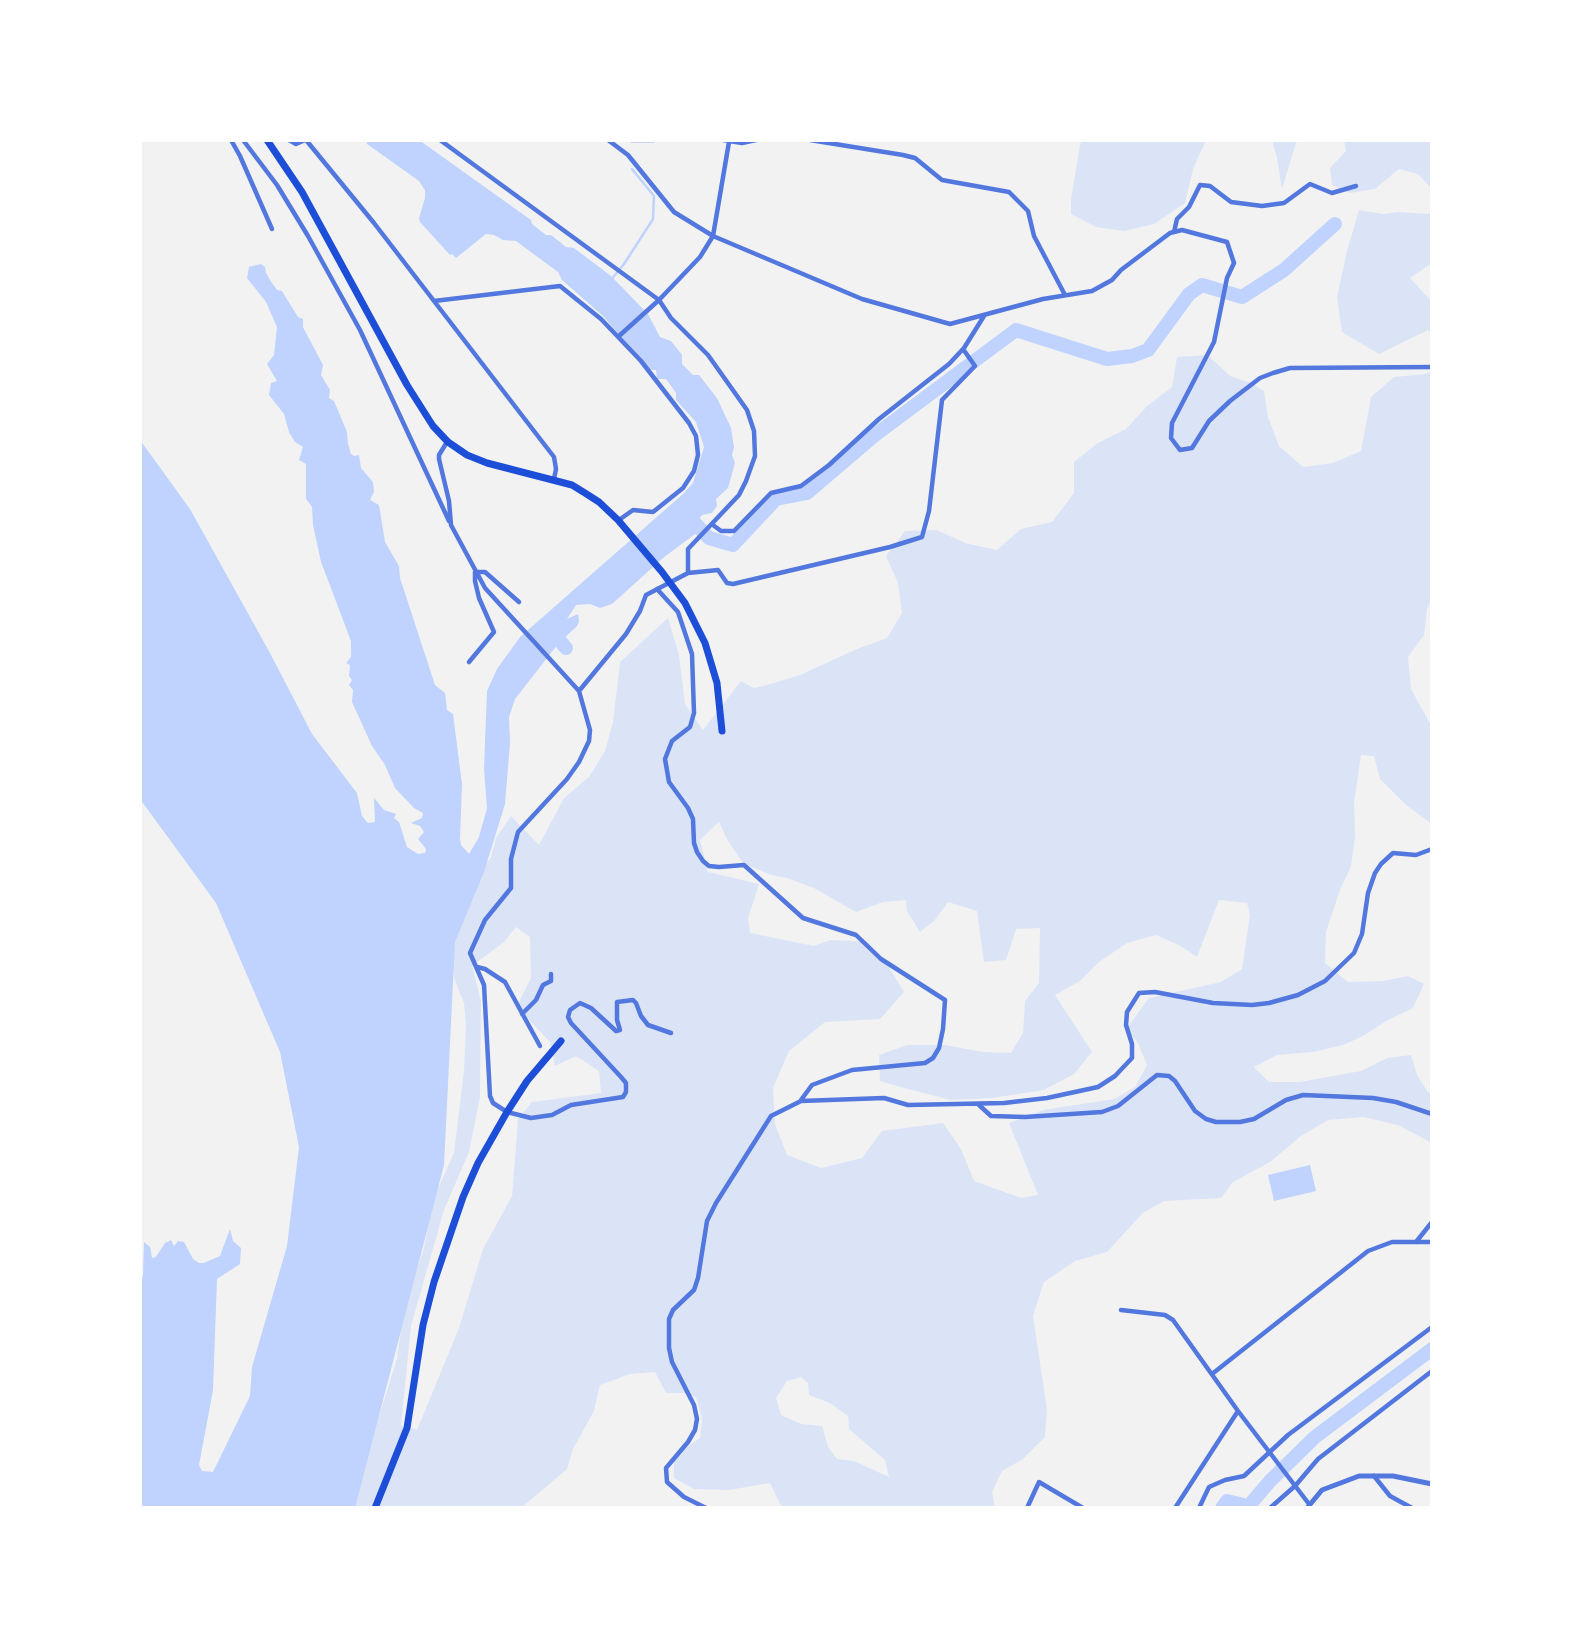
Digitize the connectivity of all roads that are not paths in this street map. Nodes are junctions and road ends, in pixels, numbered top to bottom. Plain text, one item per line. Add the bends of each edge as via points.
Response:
1 (231, 140) edge
2 (243, 140) edge
3 (267, 140) edge
4 (289, 140) edge
5 (305, 140) edge
6 (440, 140) edge
7 (608, 140) edge
8 (631, 140) edge
9 (654, 140) edge
10 (756, 140) edge
11 (810, 140) edge
12 (726, 141) edge
13 (1356, 186) dead end
14 (272, 229) dead end
15 (1174, 232) junction
16 (713, 236) junction
17 (1065, 295) junction
18 (434, 300) junction
19 (658, 301) junction
20 (985, 316) junction
21 (621, 335) junction
22 (963, 349) junction
23 (1432, 367) edge
24 (448, 442) junction
25 (554, 479) junction
26 (618, 520) junction
27 (451, 524) junction
28 (713, 525) junction
29 (475, 572) junction
30 (688, 573) junction
31 (671, 583) junction
32 (657, 589) junction
33 (519, 602) dead end
34 (469, 662) dead end
35 (579, 691) junction
36 (722, 730) dead end
37 (1432, 849) edge
38 (476, 967) junction
39 (551, 974) dead end
40 (522, 1014) junction
41 (671, 1034) dead end
42 (561, 1041) dead end
43 (540, 1046) dead end
44 (801, 1101) junction
45 (979, 1104) junction
46 (507, 1112) junction
47 (1432, 1114) edge
48 (1432, 1222) edge
49 (1432, 1241) edge
50 (1416, 1243) junction
51 (1121, 1310) dead end
52 (1432, 1327) edge
53 (1432, 1370) edge
54 (1212, 1374) junction
55 (1238, 1411) junction
56 (1269, 1451) junction
57 (1374, 1476) junction
58 (1432, 1484) edge
59 (1295, 1486) junction
60 (1308, 1506) edge
61 (375, 1508) edge
62 (706, 1508) edge
63 (1027, 1508) edge
64 (1083, 1508) edge
65 (1175, 1508) edge
66 (1199, 1508) edge
67 (1270, 1508) edge
68 (1412, 1508) edge

1 - 14 street
2 - 27 street via 309,236 360,330
3 - 24 main road via 302,192 407,385
4 - 5 street via 296,144
5 - 18 street
6 - 19 street
7 - 16 street via 628,155 674,212
8 - 9 street
10 - 12 street
11 - 17 street via 915,158 942,180 1009,192 1028,211 1034,236
12 - 16 street
13 - 15 street via 1332,193 1310,184 1284,203 1262,206 1231,202 1210,186 1200,185 1177,219
15 - 17 street via 1112,281 1084,294
15 - 23 street via 1227,242 1234,262 1214,342 1172,423 1171,438 1180,450 1192,448 1209,421 1230,401 1273,373 1290,368
16 - 19 street
16 - 20 street via 862,299 950,324
17 - 20 street
18 - 21 street via 560,286
18 - 25 street via 554,457
19 - 21 street
19 - 28 street via 740,397 754,431 755,456 746,481
20 - 22 street
21 - 26 street via 689,423 698,455 683,488 653,512 633,510
22 - 28 street via 801,486 771,492 734,531 721,531
22 - 30 street via 975,366 942,400 922,537 733,584 718,570
24 - 25 main road via 488,463
24 - 27 street via 439,455
25 - 26 main road via 585,493
26 - 31 main road
27 - 29 street
28 - 30 street via 688,549
29 - 33 street via 485,572
29 - 34 street via 479,598 494,632
29 - 35 street via 499,606
30 - 31 street
31 - 32 street
31 - 36 main road via 705,643 717,683
32 - 35 street via 646,594 625,634
32 - 44 street via 678,612 692,654 694,713 690,727 672,741 665,759 668,782 693,819 696,852 709,866 744,864 803,918 856,935 889,965 945,1000 943,1029 933,1058 925,1063 852,1070 812,1085
35 - 38 street via 590,730 585,753 518,832 511,859 511,888 477,937 470,953
37 - 45 street via 1416,855 1393,853 1381,864 1368,892 1362,934 1354,953 1325,981 1298,995 1252,1005 1139,993 1127,1012 1132,1058 1115,1076 1078,1093
38 - 40 street via 505,982
38 - 46 street via 484,985 490,1096
39 - 40 street via 551,981
40 - 43 street
41 - 46 street via 648,1024 633,1000 617,1002 620,1030 616,1031 585,1004 573,1006 568,1017 571,1023 626,1083 625,1095 570,1105 552,1115 531,1118
42 - 46 main road
44 - 45 street via 884,1098 908,1105
44 - 62 street via 771,1116 757,1135 707,1221 694,1290 669,1319 669,1348 697,1419 688,1442 666,1468 667,1482
45 - 47 street via 991,1116 1101,1112 1118,1106 1157,1075 1169,1076 1195,1111 1216,1122 1254,1119 1303,1095 1373,1098
46 - 61 main road via 463,1196 434,1282 407,1428
48 - 50 street
49 - 50 street
50 - 54 street via 1392,1242 1368,1251
51 - 54 street via 1173,1320
52 - 56 street
53 - 59 street via 1318,1459
54 - 55 street
55 - 56 street
55 - 65 street
56 - 59 street
56 - 66 street via 1244,1476 1209,1487
57 - 58 street
57 - 60 street via 1359,1476 1322,1490
57 - 68 street via 1390,1496
59 - 60 street
59 - 67 street
63 - 64 street via 1039,1482

